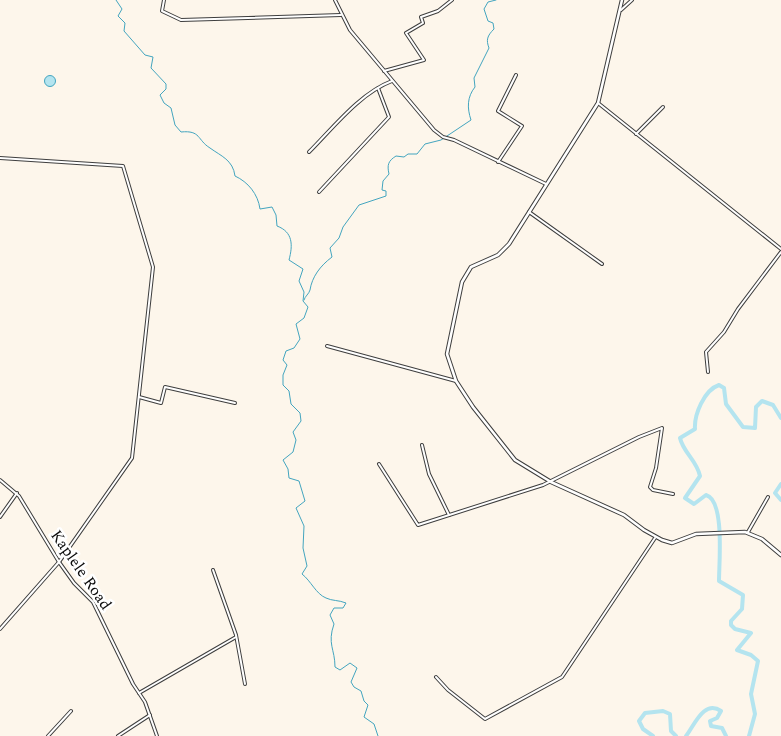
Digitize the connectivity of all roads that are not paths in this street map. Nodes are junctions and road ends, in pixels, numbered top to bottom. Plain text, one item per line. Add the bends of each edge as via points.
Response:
1 (164, 0) edge
2 (334, 0) edge
3 (452, 0) edge
4 (622, 0) edge
5 (632, 0) edge
6 (621, 10) junction
7 (341, 14) junction
8 (384, 71) junction
9 (516, 75) dead end
10 (392, 81) junction
11 (378, 88) junction
12 (598, 103) junction
13 (663, 107) dead end
14 (636, 134) junction
15 (309, 152) dead end
16 (0, 158) edge
17 (498, 162) junction
18 (546, 184) junction
19 (319, 192) dead end
20 (529, 212) junction
21 (781, 250) edge
22 (602, 264) dead end
23 (327, 346) dead end
24 (708, 372) dead end
25 (456, 381) junction
26 (139, 397) junction
27 (235, 403) dead end
28 (422, 445) dead end
29 (379, 464) dead end
30 (0, 480) edge
31 (551, 482) junction
32 (17, 493) junction
33 (673, 494) dead end
34 (768, 497) dead end
35 (449, 515) junction
36 (0, 517) edge
37 (748, 532) junction
38 (655, 538) junction
39 (781, 555) edge
40 (60, 562) junction
41 (213, 570) dead end
42 (0, 629) edge
43 (236, 637) junction
44 (436, 677) dead end
45 (244, 684) dead end
46 (139, 693) junction
47 (71, 711) dead end
48 (150, 715) junction
49 (48, 736) edge
50 (118, 736) edge
51 (157, 736) edge

1 - 7 street via 162,11 181,20
2 - 7 street
3 - 8 street via 438,11 422,17 423,23 406,33 424,60
4 - 6 street
5 - 6 street
6 - 12 street
7 - 8 street
8 - 10 street
9 - 17 street via 498,110 522,126
10 - 11 street
10 - 17 street via 439,135
11 - 15 street
11 - 19 street via 389,117
12 - 14 street
12 - 18 street
13 - 14 street
14 - 21 street
16 - 26 street via 124,168 153,265
17 - 18 street
18 - 20 street
20 - 22 street
20 - 25 street via 504,250 471,268 462,282 447,354
21 - 24 street via 724,332 706,352
23 - 25 street
25 - 31 street via 512,457
26 - 27 street via 161,403 165,387
26 - 40 street via 132,458
28 - 35 street via 429,474
29 - 35 street via 416,525
30 - 32 street, Kaplele Road
31 - 33 street via 662,428 650,488
31 - 35 street
31 - 38 street via 624,515
32 - 36 street
32 - 40 street, Kaplele Road
34 - 37 street
37 - 38 street via 694,535 672,543
37 - 39 street
38 - 44 street via 561,678 483,719
40 - 42 street
40 - 46 street, Kaplele Road via 74,584 93,602
41 - 43 street
43 - 45 street
43 - 46 street
46 - 48 street, Kaplele Road
47 - 49 street
48 - 50 street
48 - 51 street, Kaplele Road

